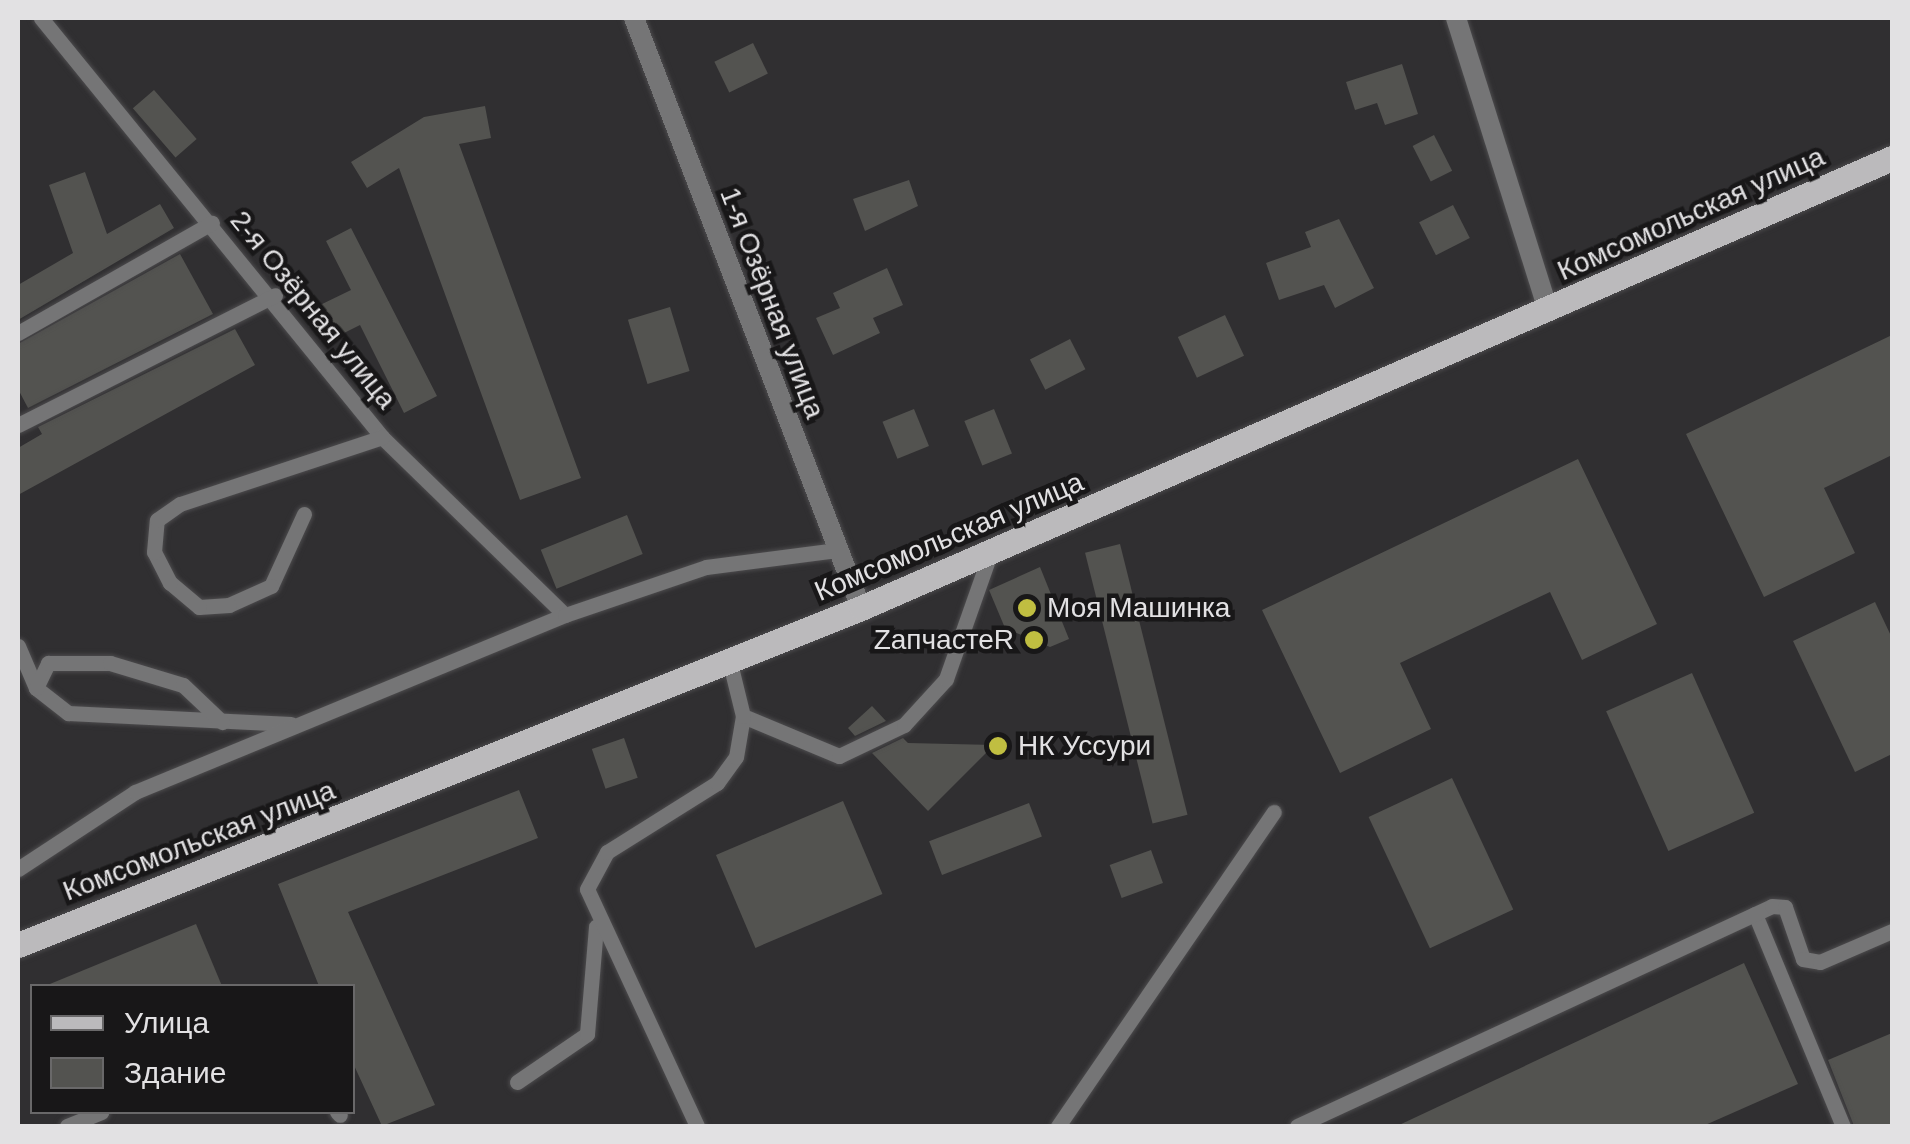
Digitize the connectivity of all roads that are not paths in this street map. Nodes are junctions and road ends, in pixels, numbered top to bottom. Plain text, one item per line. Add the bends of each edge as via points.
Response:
1 (41, 18) edge
2 (634, 18) edge
3 (1456, 18) edge
4 (1892, 158) edge
5 (212, 222) junction
6 (276, 295) junction
7 (1548, 310) junction
8 (18, 332) edge
9 (18, 425) edge
10 (382, 437) junction
11 (304, 514) dead end
12 (837, 550) junction
13 (990, 554) junction
14 (861, 608) junction
15 (565, 614) junction
16 (18, 646) edge
17 (730, 662) junction
18 (36, 688) junction
19 (743, 716) junction
20 (222, 722) junction
21 (300, 724) junction
22 (1274, 812) dead end
23 (18, 868) edge
24 (1755, 914) junction
25 (596, 922) junction
26 (1892, 931) edge
27 (18, 945) edge
28 (517, 1082) dead end
29 (96, 1114) edge
30 (67, 1126) edge
31 (698, 1126) edge
32 (1058, 1126) edge
33 (1298, 1126) edge
34 (1843, 1126) edge

1 - 5 lane, 2-я Озёрная улица
2 - 12 street, 1-я Озёрная улица
3 - 7 street
4 - 7 main road, Комсомольская улица
5 - 6 lane, 2-я Озёрная улица
5 - 8 lane
6 - 9 lane
6 - 10 lane, 2-я Озёрная улица
7 - 13 main road, Комсомольская улица
10 - 11 lane via 180,504 157,520 154,552 170,584 199,606 229,605 272,586
10 - 15 lane, 2-я Озёрная улица
12 - 14 street, 1-я Озёрная улица
12 - 15 lane via 706,567
13 - 14 main road, Комсомольская улица
13 - 19 lane via 946,679 904,725 838,756
14 - 17 main road, Комсомольская улица
15 - 21 lane
16 - 18 lane
17 - 19 lane
17 - 27 main road, Комсомольская улица
18 - 20 lane via 90,718
18 - 20 lane via 48,663 110,663 182,685
19 - 25 lane via 736,756 717,783 592,866
20 - 21 lane
21 - 23 lane via 135,792
22 - 32 lane
24 - 26 lane via 1784,908 1803,959 1820,962
24 - 33 lane
24 - 34 lane
25 - 28 lane via 587,1034
25 - 31 lane
29 - 30 lane

